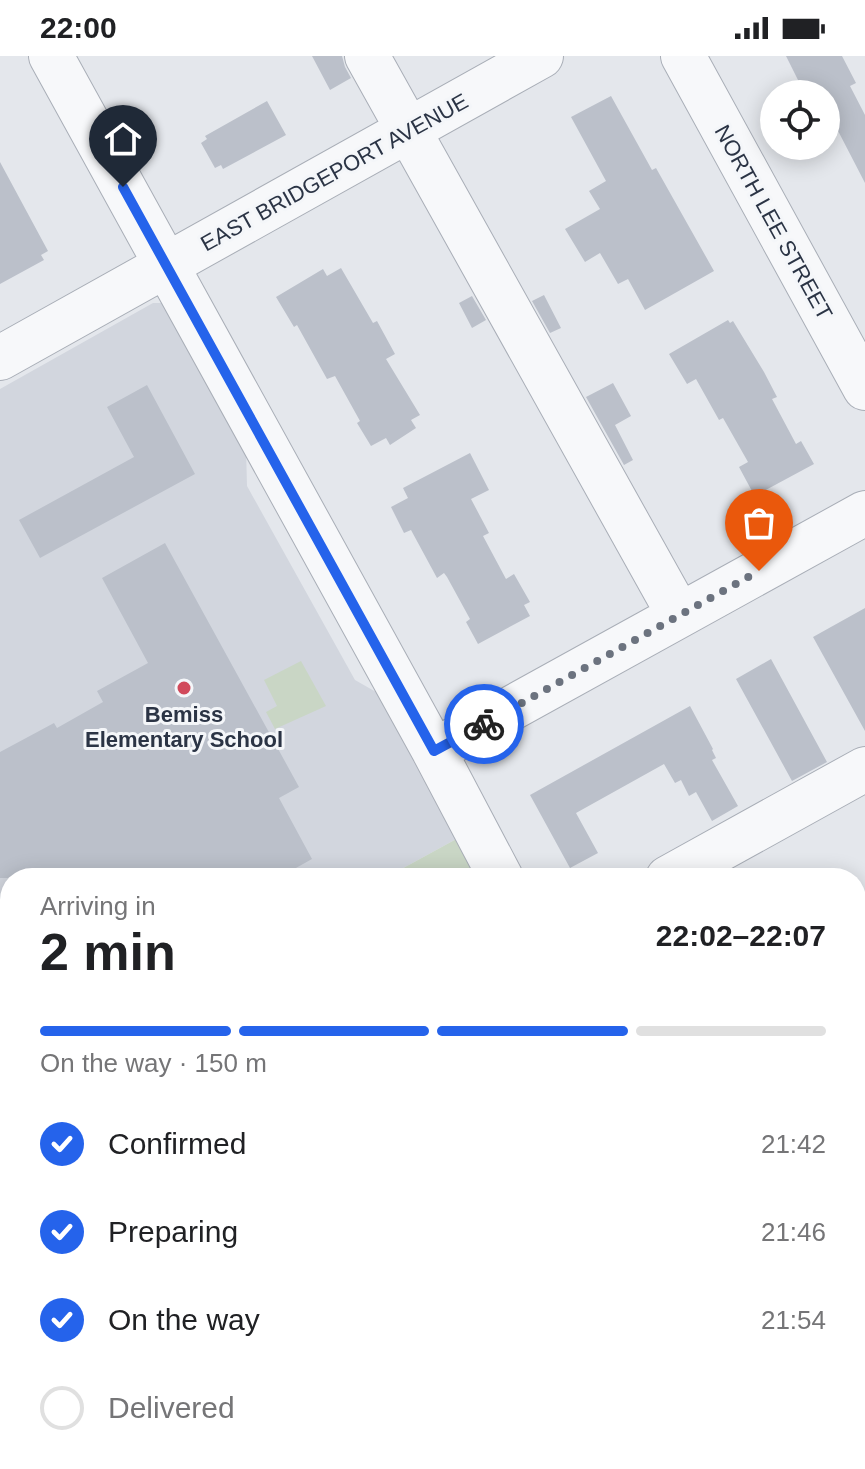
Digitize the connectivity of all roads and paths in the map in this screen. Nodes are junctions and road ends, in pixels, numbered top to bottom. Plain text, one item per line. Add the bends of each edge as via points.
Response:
1 (51, 56) edge
2 (367, 56) edge
3 (541, 56) edge
4 (683, 56) edge
5 (408, 129) junction
6 (166, 266) junction
7 (0, 358) edge
8 (865, 388) edge
9 (865, 513) edge
10 (679, 615) junction
11 (434, 751) junction
12 (865, 769) edge
13 (496, 868) edge
14 (686, 868) edge

1 - 6 street
2 - 5 street
3 - 5 street, EAST BRIDGEPORT AVENUE
4 - 8 street, NORTH LEE STREET
5 - 6 street, EAST BRIDGEPORT AVENUE
5 - 10 street
6 - 7 street, EAST BRIDGEPORT AVENUE
6 - 11 street
9 - 10 street
10 - 11 street
11 - 13 street
12 - 14 street

